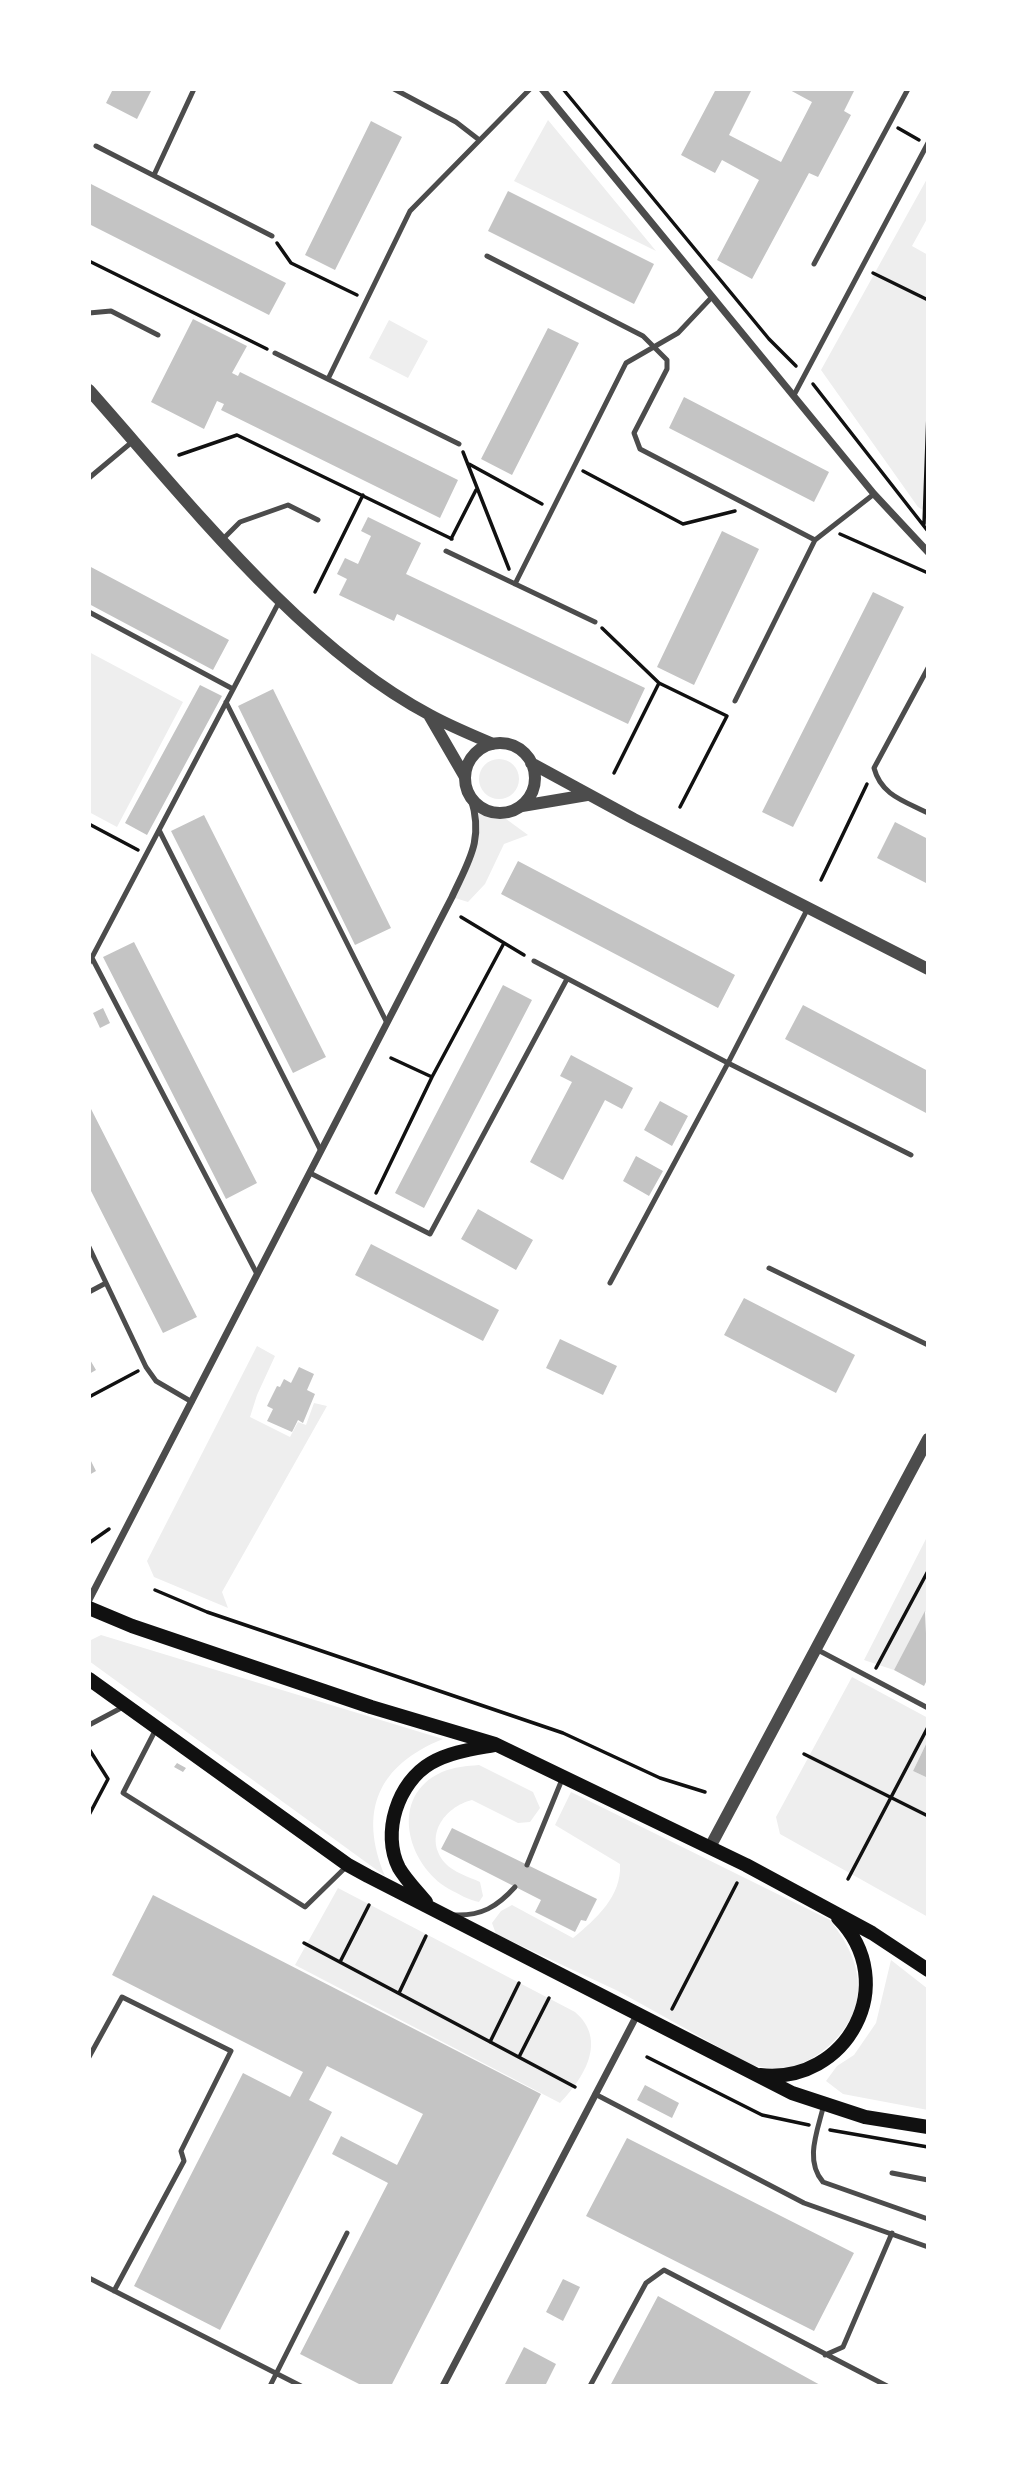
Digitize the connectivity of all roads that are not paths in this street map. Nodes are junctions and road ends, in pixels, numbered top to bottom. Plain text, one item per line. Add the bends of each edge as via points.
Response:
1 (194, 89) edge
2 (394, 89) edge
3 (530, 89) edge
4 (542, 89) edge
5 (908, 89) edge
6 (478, 139) junction
7 (927, 144) edge
8 (96, 146) dead end
9 (154, 175) junction
10 (272, 236) road end
11 (487, 256) dead end
12 (814, 264) dead end
13 (711, 298) junction
14 (89, 313) edge
15 (158, 335) dead end
16 (656, 346) junction
17 (275, 353) road end
18 (328, 379) junction
19 (89, 390) edge
20 (794, 395) junction
21 (134, 440) junction
22 (459, 444) road end
23 (89, 478) edge
24 (874, 494) junction
25 (318, 520) dead end
26 (222, 540) junction
27 (814, 540) junction
28 (925, 550) edge
29 (446, 551) road end
30 (515, 584) junction
31 (281, 599) junction
32 (89, 612) edge
33 (595, 622) road end
34 (928, 668) edge
35 (233, 689) junction
36 (735, 701) road end
37 (226, 702) junction
38 (428, 715) junction
39 (493, 744) junction
40 (531, 764) junction
41 (465, 777) junction
42 (587, 795) junction
43 (471, 798) junction
44 (522, 806) junction
45 (928, 813) edge
46 (159, 830) junction
47 (808, 908) junction
48 (90, 961) edge
49 (534, 961) road end
50 (928, 969) edge
51 (567, 978) junction
52 (387, 1023) junction
53 (728, 1063) junction
54 (321, 1152) junction
55 (911, 1155) dead end
56 (310, 1173) junction
57 (89, 1247) edge
58 (769, 1268) dead end
59 (257, 1274) junction
60 (106, 1283) junction
61 (610, 1283) dead end
62 (89, 1292) edge
63 (928, 1345) edge
64 (192, 1402) junction
65 (928, 1439) edge
66 (89, 1600) edge
67 (89, 1608) edge
68 (816, 1649) junction
69 (89, 1679) edge
70 (125, 1706) junction
71 (928, 1708) edge
72 (89, 1726) edge
73 (157, 1729) junction
74 (495, 1744) junction
75 (563, 1777) junction
76 (710, 1847) junction
77 (348, 1865) junction
78 (527, 1865) dead end
79 (515, 1887) dead end
80 (832, 1913) junction
81 (439, 1914) junction
82 (928, 1970) edge
83 (637, 2015) junction
84 (89, 2057) edge
85 (753, 2074) junction
86 (595, 2094) junction
87 (824, 2104) junction
88 (928, 2127) edge
89 (892, 2173) dead end
90 (928, 2180) edge
91 (928, 2219) edge
92 (347, 2233) dead end
93 (892, 2233) junction
94 (928, 2246) edge
95 (89, 2278) edge
96 (114, 2291) junction
97 (824, 2355) junction
98 (276, 2373) junction
99 (270, 2386) edge
100 (301, 2386) edge
101 (443, 2386) edge
102 (590, 2386) edge
103 (887, 2386) edge

1 - 9 lane
2 - 6 lane
3 - 6 lane
4 - 13 street
5 - 12 lane
6 - 18 lane via 410,211
7 - 20 lane
8 - 9 lane
9 - 10 lane
11 - 16 lane
13 - 16 lane via 678,332
13 - 20 street
14 - 15 lane via 111,311
16 - 27 lane via 667,360 667,369 634,433 640,449
16 - 30 lane via 626,363
17 - 18 lane
18 - 22 lane
19 - 21 street
20 - 24 street
21 - 23 lane
21 - 26 street
24 - 27 lane
24 - 28 street
25 - 26 lane via 288,505 240,522
26 - 31 street
27 - 36 lane
29 - 30 lane
30 - 33 lane
31 - 35 lane
31 - 38 street via 355,664
32 - 35 lane
34 - 45 lane via 874,769 884,791
35 - 37 lane
37 - 46 lane
37 - 52 lane
38 - 39 street
38 - 41 street
39 - 40 street via 515,747
39 - 41 street via 473,756
40 - 42 street
40 - 44 street via 534,786
41 - 43 street
42 - 44 street
42 - 47 street
43 - 44 street via 489,812
43 - 52 street via 478,822 475,846
46 - 48 lane
46 - 54 lane
47 - 50 street
47 - 53 lane
48 - 59 lane
49 - 51 lane
51 - 53 lane
51 - 56 lane via 430,1234
52 - 54 street
53 - 55 lane
53 - 61 lane
54 - 56 street
56 - 59 street
57 - 60 lane
58 - 63 lane
59 - 64 street
60 - 62 lane
60 - 64 lane via 156,1381
64 - 66 street
65 - 68 street
67 - 74 main road via 333,1694
68 - 71 lane
68 - 76 street
69 - 70 main road
70 - 72 lane
70 - 73 main road
73 - 77 main road
73 - 77 lane via 123,1793 305,1907
74 - 75 main road
74 - 81 main road via 430,1763 409,1783 395,1811 391,1838 398,1866
75 - 76 main road
75 - 78 lane
76 - 80 main road
77 - 81 main road
79 - 81 lane via 485,1912
80 - 82 main road
80 - 85 main road via 851,1934 863,1960 865,1998 860,2016 840,2048 809,2069 790,2075
81 - 83 main road
83 - 85 main road
83 - 86 street
84 - 96 lane via 122,1997 231,2051 181,2151 184,2161
85 - 87 main road
86 - 93 lane via 804,2203
86 - 101 street
87 - 88 main road via 865,2117
87 - 91 lane via 812,2158 814,2172 823,2182
89 - 90 lane
92 - 98 lane
93 - 94 lane
93 - 97 lane via 843,2347
95 - 96 lane
96 - 98 lane
97 - 102 lane via 664,2270 646,2283
97 - 103 lane
98 - 99 lane
98 - 100 lane

